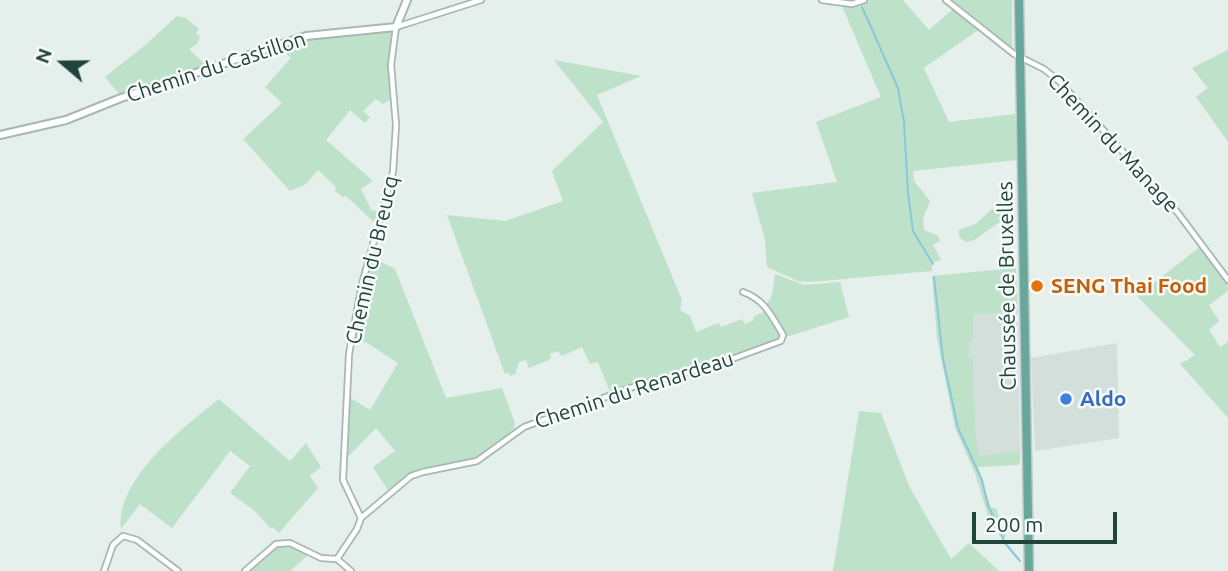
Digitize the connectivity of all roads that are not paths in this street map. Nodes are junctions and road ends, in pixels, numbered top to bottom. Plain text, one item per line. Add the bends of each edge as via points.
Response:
1 (407, 0) edge
2 (481, 0) edge
3 (822, 0) edge
4 (864, 0) edge
5 (946, 0) edge
6 (1019, 0) edge
7 (396, 27) junction
8 (1020, 57) junction
9 (0, 135) edge
10 (1228, 280) edge
11 (743, 292) dead end
12 (361, 518) junction
13 (337, 559) junction
14 (104, 571) edge
15 (178, 571) edge
16 (246, 571) edge
17 (351, 571) edge
18 (1029, 571) edge

1 - 7 street
2 - 7 street
3 - 4 street via 852,4
5 - 8 street, Chemin du Manage
6 - 8 main road, Chaussée de Bruxelles
7 - 9 street, Chemin du Castillon via 306,36 66,120
7 - 12 street, Chemin du Breucq via 391,65 395,159 356,309 349,354 343,480
8 - 10 street, Chemin du Manage via 1060,82 1178,213
8 - 18 main road, Chaussée de Bruxelles
11 - 12 street, Chemin du Renardeau via 766,305 783,335 781,341 524,427 477,461 411,477
12 - 13 street
13 - 16 street via 321,558 282,542
13 - 17 street
14 - 15 street via 113,545 123,536 137,540

